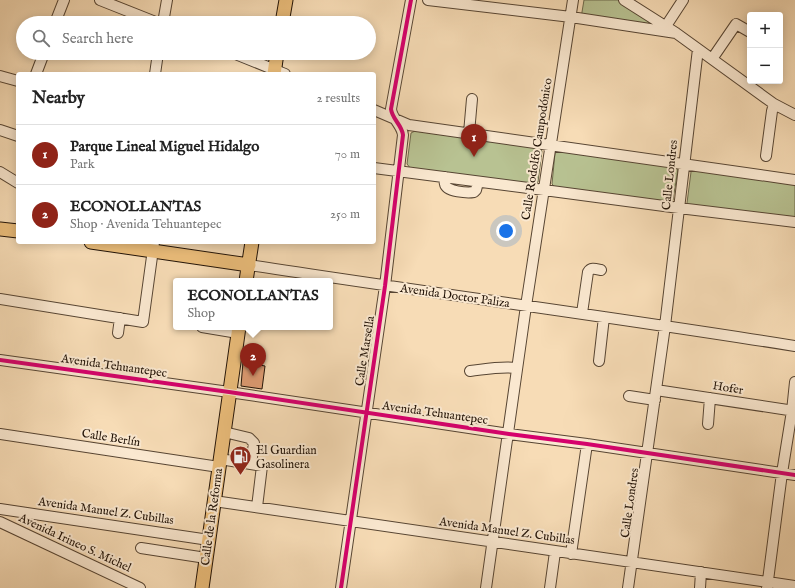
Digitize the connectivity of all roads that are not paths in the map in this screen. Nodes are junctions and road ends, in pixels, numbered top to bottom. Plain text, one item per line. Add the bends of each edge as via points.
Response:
1 (64, 0) edge
2 (100, 0) edge
3 (167, 0) edge
4 (286, 0) edge
5 (411, 0) edge
6 (428, 0) edge
7 (573, 0) edge
8 (624, 0) edge
9 (683, 0) edge
10 (58, 16) edge
11 (140, 16) edge
12 (164, 16) edge
13 (283, 16) edge
14 (571, 18) junction
15 (666, 26) junction
16 (747, 30) edge
17 (676, 32) junction
18 (698, 49) junction
19 (712, 59) junction
20 (41, 60) edge
21 (157, 60) edge
22 (249, 60) edge
23 (277, 60) edge
24 (37, 72) edge
25 (155, 72) edge
26 (276, 72) edge
27 (278, 72) edge
28 (0, 76) edge
29 (16, 80) edge
30 (472, 99) dead end
31 (774, 104) junction
32 (376, 111) edge
33 (795, 115) edge
34 (394, 118) junction
35 (0, 132) edge
36 (469, 133) junction
37 (16, 136) edge
38 (551, 146) junction
39 (766, 156) dead end
40 (684, 164) junction
41 (376, 168) edge
42 (0, 172) edge
43 (399, 172) junction
44 (795, 180) edge
45 (16, 182) edge
46 (544, 190) junction
47 (679, 208) junction
48 (795, 222) edge
49 (0, 229) edge
50 (16, 232) edge
51 (122, 244) edge
52 (252, 244) edge
53 (153, 246) edge
54 (249, 265) junction
55 (601, 270) dead end
56 (247, 278) edge
57 (385, 286) junction
58 (0, 300) edge
59 (526, 306) junction
60 (582, 314) junction
61 (604, 317) junction
62 (120, 318) junction
63 (666, 326) junction
64 (239, 330) edge
65 (118, 333) dead end
66 (795, 346) edge
67 (0, 360) edge
68 (599, 361) dead end
69 (518, 368) junction
70 (470, 371) dead end
71 (795, 382) edge
72 (229, 392) junction
73 (656, 395) junction
74 (629, 396) dead end
75 (710, 398) junction
76 (793, 411) edge
77 (366, 413) junction
78 (708, 424) dead end
79 (224, 432) junction
80 (0, 434) edge
81 (509, 434) junction
82 (587, 444) junction
83 (647, 453) junction
84 (219, 463) junction
85 (251, 464) junction
86 (782, 473) junction
87 (795, 475) edge
88 (214, 501) junction
89 (257, 507) junction
90 (0, 509) edge
91 (351, 521) junction
92 (0, 522) edge
93 (209, 540) junction
94 (493, 543) junction
95 (141, 548) dead end
96 (555, 552) junction
97 (572, 554) junction
98 (206, 558) junction
99 (631, 562) junction
100 (701, 572) junction
101 (735, 577) junction
102 (767, 585) edge
103 (793, 585) edge
104 (140, 588) edge
105 (202, 588) edge
106 (341, 588) edge
107 (486, 588) edge
108 (550, 588) edge
109 (628, 588) edge
110 (700, 588) edge
111 (734, 588) edge

1 - 10 street
2 - 11 street
3 - 12 street
4 - 13 main road
5 - 34 street via 391,109
6 - 14 street
7 - 14 street, Calle Rodolfo Campodónico
8 - 15 street
9 - 15 street
14 - 17 street
14 - 38 street, Calle Rodolfo Campodónico
15 - 17 street
16 - 19 street via 736,24
17 - 18 street
18 - 19 street
18 - 40 street, Calle Londres
19 - 31 street
20 - 24 street
21 - 25 street
22 - 26 street
23 - 27 main road
28 - 29 street
30 - 36 street
31 - 33 street
31 - 39 street
32 - 34 street
34 - 36 street via 409,125
34 - 43 street, Calle Marsella via 404,135
35 - 37 street
36 - 38 street
38 - 40 street
38 - 46 street, Calle Rodolfo Campodónico
40 - 44 street
40 - 47 street, Calle Londres
41 - 43 street
42 - 45 street
43 - 46 street
43 - 57 street, Calle Marsella
46 - 47 street
46 - 59 street, Calle Rodolfo Campodónico
47 - 48 street
47 - 63 street, Calle Londres
49 - 50 main road
51 - 53 main road, Avenida Doctor Paliza
52 - 54 main road
53 - 54 main road, Avenida Doctor Paliza
53 - 62 street via 143,322
54 - 56 main road
54 - 57 street, Avenida Doctor Paliza
55 - 60 street via 593,268 588,272
57 - 59 street, Avenida Doctor Paliza
57 - 77 street, Calle Marsella
58 - 62 street
59 - 60 street, Avenida Doctor Paliza
59 - 69 street, Calle Rodolfo Campodónico
60 - 61 street, Avenida Doctor Paliza
61 - 63 street, Avenida Doctor Paliza
61 - 68 street
62 - 65 street
63 - 66 street, Avenida Doctor Paliza
63 - 73 street, Calle Londres
64 - 72 main road, Calle de la Reforma
67 - 72 street, Avenida Tehuantepec
69 - 70 street via 496,367
69 - 81 street, Calle Rodolfo Campodónico
71 - 76 street
72 - 77 street, Avenida Tehuantepec
72 - 79 main road, Calle de la Reforma
73 - 74 street, Hofer
73 - 75 street, Hofer
73 - 83 street, Calle Londres
75 - 76 street, Hofer
75 - 78 street
76 - 86 street
77 - 81 street, Avenida Tehuantepec
77 - 91 street, Calle Marsella
79 - 84 main road, Calle de la Reforma
79 - 85 street via 249,438 254,443
80 - 84 street, Calle Berlín
81 - 82 street, Avenida Tehuantepec
81 - 94 street, Calle Rodolfo Campodónico
82 - 83 street, Avenida Tehuantepec
82 - 97 street
83 - 86 street, Avenida Tehuantepec
83 - 99 street, Calle Londres
84 - 85 street, Calle Berlín
84 - 88 main road, Calle de la Reforma
85 - 89 street via 262,466
86 - 87 street, Avenida Tehuantepec
86 - 102 street
88 - 89 street, Avenida Manuel Z. Cubillas
88 - 93 main road, Calle de la Reforma
89 - 91 street, Avenida Manuel Z. Cubillas
90 - 93 street, Avenida Manuel Z. Cubillas
91 - 94 street, Avenida Manuel Z. Cubillas
91 - 106 street, Calle Marsella
92 - 104 street, Avenida Irineo S. Michel
93 - 98 main road, Calle de la Reforma
94 - 96 street, Avenida Manuel Z. Cubillas
94 - 107 street, Calle Rodolfo Campodónico
95 - 98 street
96 - 97 street, Avenida Manuel Z. Cubillas
96 - 108 street
97 - 99 street, Avenida Manuel Z. Cubillas
98 - 105 main road, Calle de la Reforma
99 - 100 street, Avenida Manuel Z. Cubillas
99 - 109 street, Calle Londres
100 - 101 street, Avenida Manuel Z. Cubillas
100 - 110 street
101 - 102 street, Avenida Manuel Z. Cubillas
101 - 111 street
102 - 103 street, Avenida Manuel Z. Cubillas

